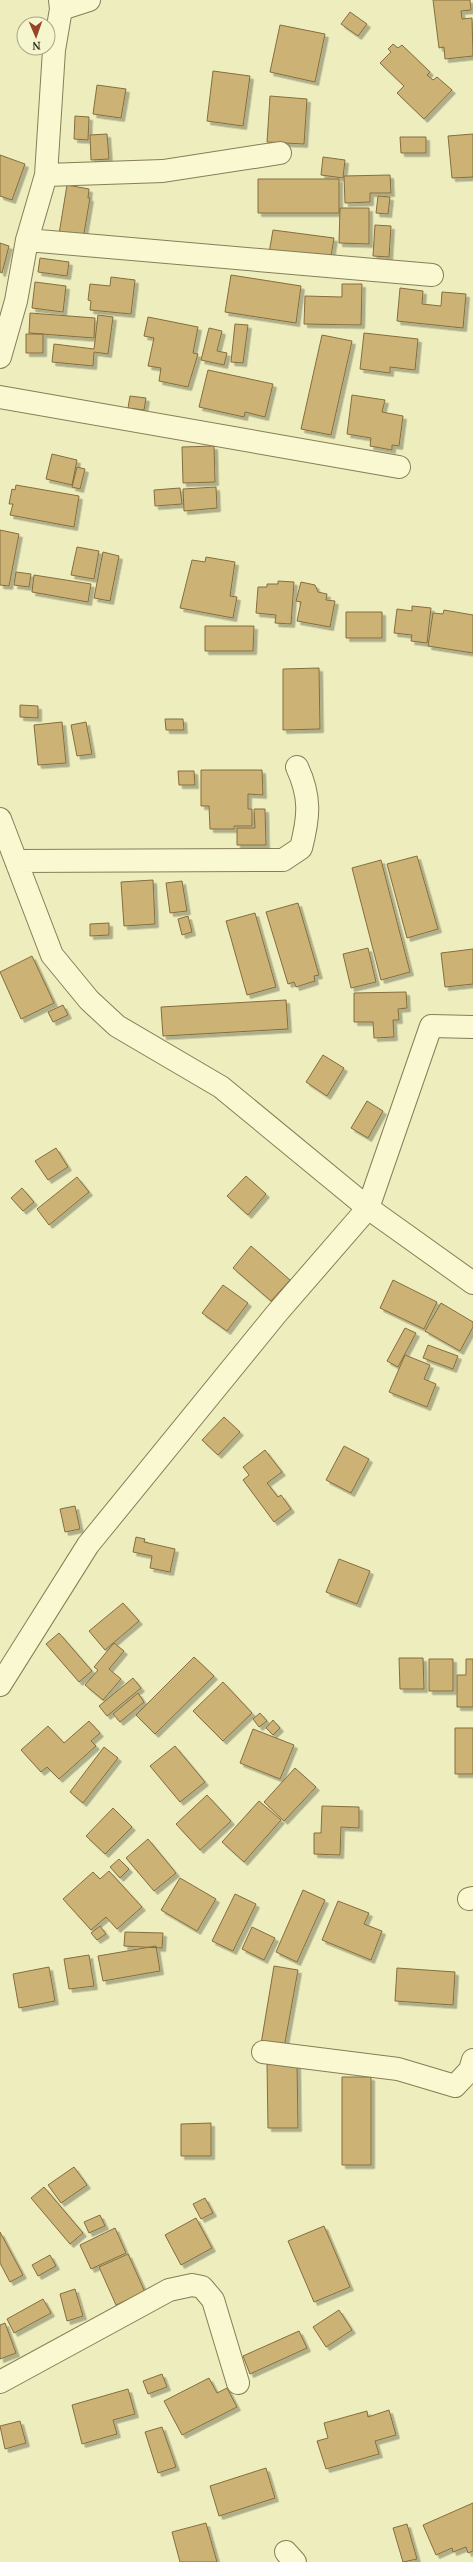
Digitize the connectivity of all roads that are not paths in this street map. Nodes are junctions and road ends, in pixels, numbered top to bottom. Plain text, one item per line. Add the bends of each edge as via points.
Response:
1 (89, 0) edge
2 (60, 4) edge
3 (280, 153) dead end
4 (46, 175) junction
5 (27, 240) junction
6 (432, 275) dead end
7 (0, 357) edge
8 (0, 397) edge
9 (399, 467) dead end
10 (297, 767) dead end
11 (0, 819) edge
12 (16, 861) junction
13 (473, 1027) edge
14 (368, 1208) junction
15 (473, 1283) edge
16 (0, 1685) edge
17 (262, 2052) dead end
18 (473, 2060) edge
19 (0, 2382) edge
20 (238, 2383) dead end

1 - 2 street
2 - 4 street via 54,50
3 - 4 street via 163,171
4 - 5 street
5 - 6 street
5 - 7 street via 16,301
8 - 9 street
10 - 12 street via 306,786 308,820 301,848 283,860
11 - 12 street
12 - 14 street via 52,955 89,1000 117,1026 221,1087
13 - 14 street via 431,1026
14 - 15 street
14 - 16 street via 277,1313 88,1545
17 - 18 street via 398,2069 455,2086 470,2070
19 - 20 street via 169,2290 192,2285 202,2287 213,2300

